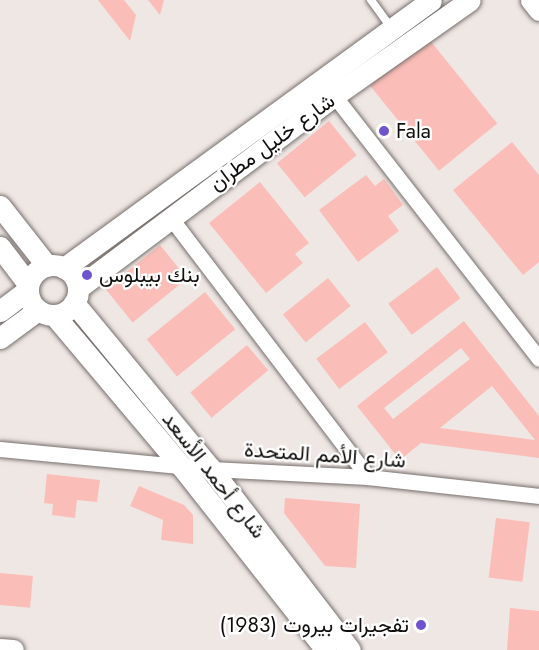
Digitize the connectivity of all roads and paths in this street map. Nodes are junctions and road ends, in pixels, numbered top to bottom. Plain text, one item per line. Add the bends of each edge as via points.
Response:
1 (371, 0) edge
2 (431, 0) edge
3 (470, 0) edge
4 (531, 0) edge
5 (539, 10) edge
6 (391, 29) junction
7 (405, 46) junction
8 (322, 78) junction
9 (334, 96) junction
10 (0, 206) edge
11 (170, 217) junction
12 (0, 247) edge
13 (56, 267) junction
14 (28, 287) junction
15 (76, 295) junction
16 (0, 311) edge
17 (46, 312) junction
18 (0, 338) edge
19 (539, 359) edge
20 (0, 449) edge
21 (182, 467) junction
22 (211, 470) junction
23 (368, 477) junction
24 (539, 496) edge
25 (0, 649) edge
26 (14, 650) edge
27 (326, 650) edge
28 (350, 650) edge

1 - 6 lane
2 - 6 street, شارع خليل مطران
3 - 7 street, شارع خليل مطران
4 - 5 street
6 - 7 lane
6 - 8 street, شارع خليل مطران
7 - 9 street, شارع خليل مطران
8 - 9 street
8 - 13 street, شارع خليل مطران
9 - 11 street, شارع خليل مطران
9 - 19 street
10 - 13 street
11 - 15 street, شارع خليل مطران
11 - 23 street
12 - 14 street
13 - 14 street, شارع خليل مطران via 35,272
13 - 15 street, شارع أحمد الأسعد
14 - 16 street
14 - 17 street, شارع أحمد الأسعد
15 - 17 street, شارع خليل مطران
15 - 22 street, شارع أحمد الأسعد
17 - 18 street
17 - 21 street, شارع أحمد الأسعد
20 - 21 street, شارع الأمم المتحدة
21 - 22 street, شارع الأمم المتحدة
21 - 27 street, شارع أحمد الأسعد
22 - 23 street, شارع الأمم المتحدة
22 - 28 street, شارع أحمد الأسعد
23 - 24 street, شارع الأمم المتحدة
25 - 26 street

